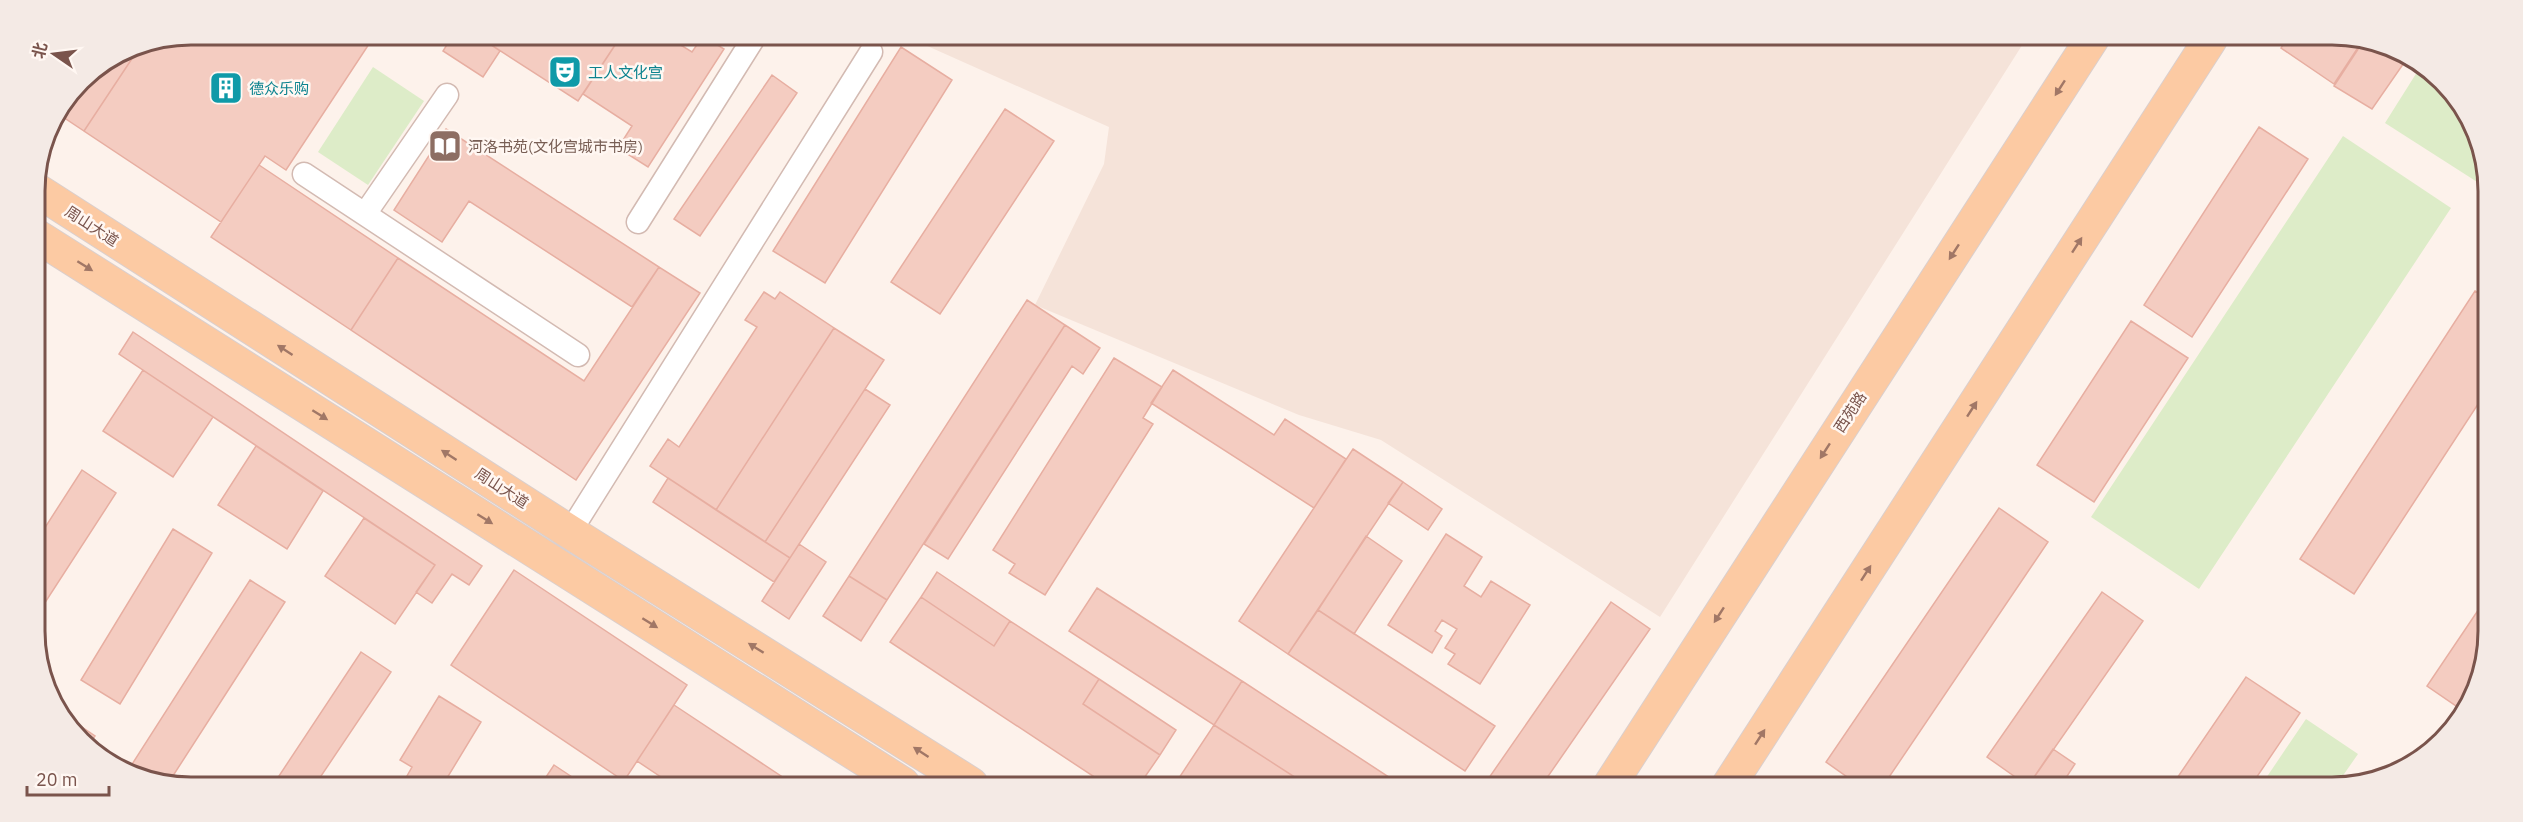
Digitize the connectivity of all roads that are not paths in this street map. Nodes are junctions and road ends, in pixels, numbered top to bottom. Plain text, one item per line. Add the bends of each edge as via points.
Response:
1 (749, 45) edge
2 (2088, 45) edge
3 (2207, 45) edge
4 (871, 52) dead end
5 (447, 95) dead end
6 (304, 174) dead end
7 (45, 195) edge
8 (365, 214) junction
9 (638, 222) dead end
10 (45, 241) edge
11 (578, 355) dead end
12 (570, 532) junction
13 (892, 777) edge
14 (959, 777) edge
15 (1615, 777) edge
16 (1734, 777) edge

1 - 9 street
2 -> 15 main road, 西苑路
16 -> 3 main road
4 - 12 street
5 - 8 street
6 - 8 street
12 -> 7 main road, 周山大道
8 - 11 street
10 -> 13 main road
14 -> 12 main road, 周山大道

